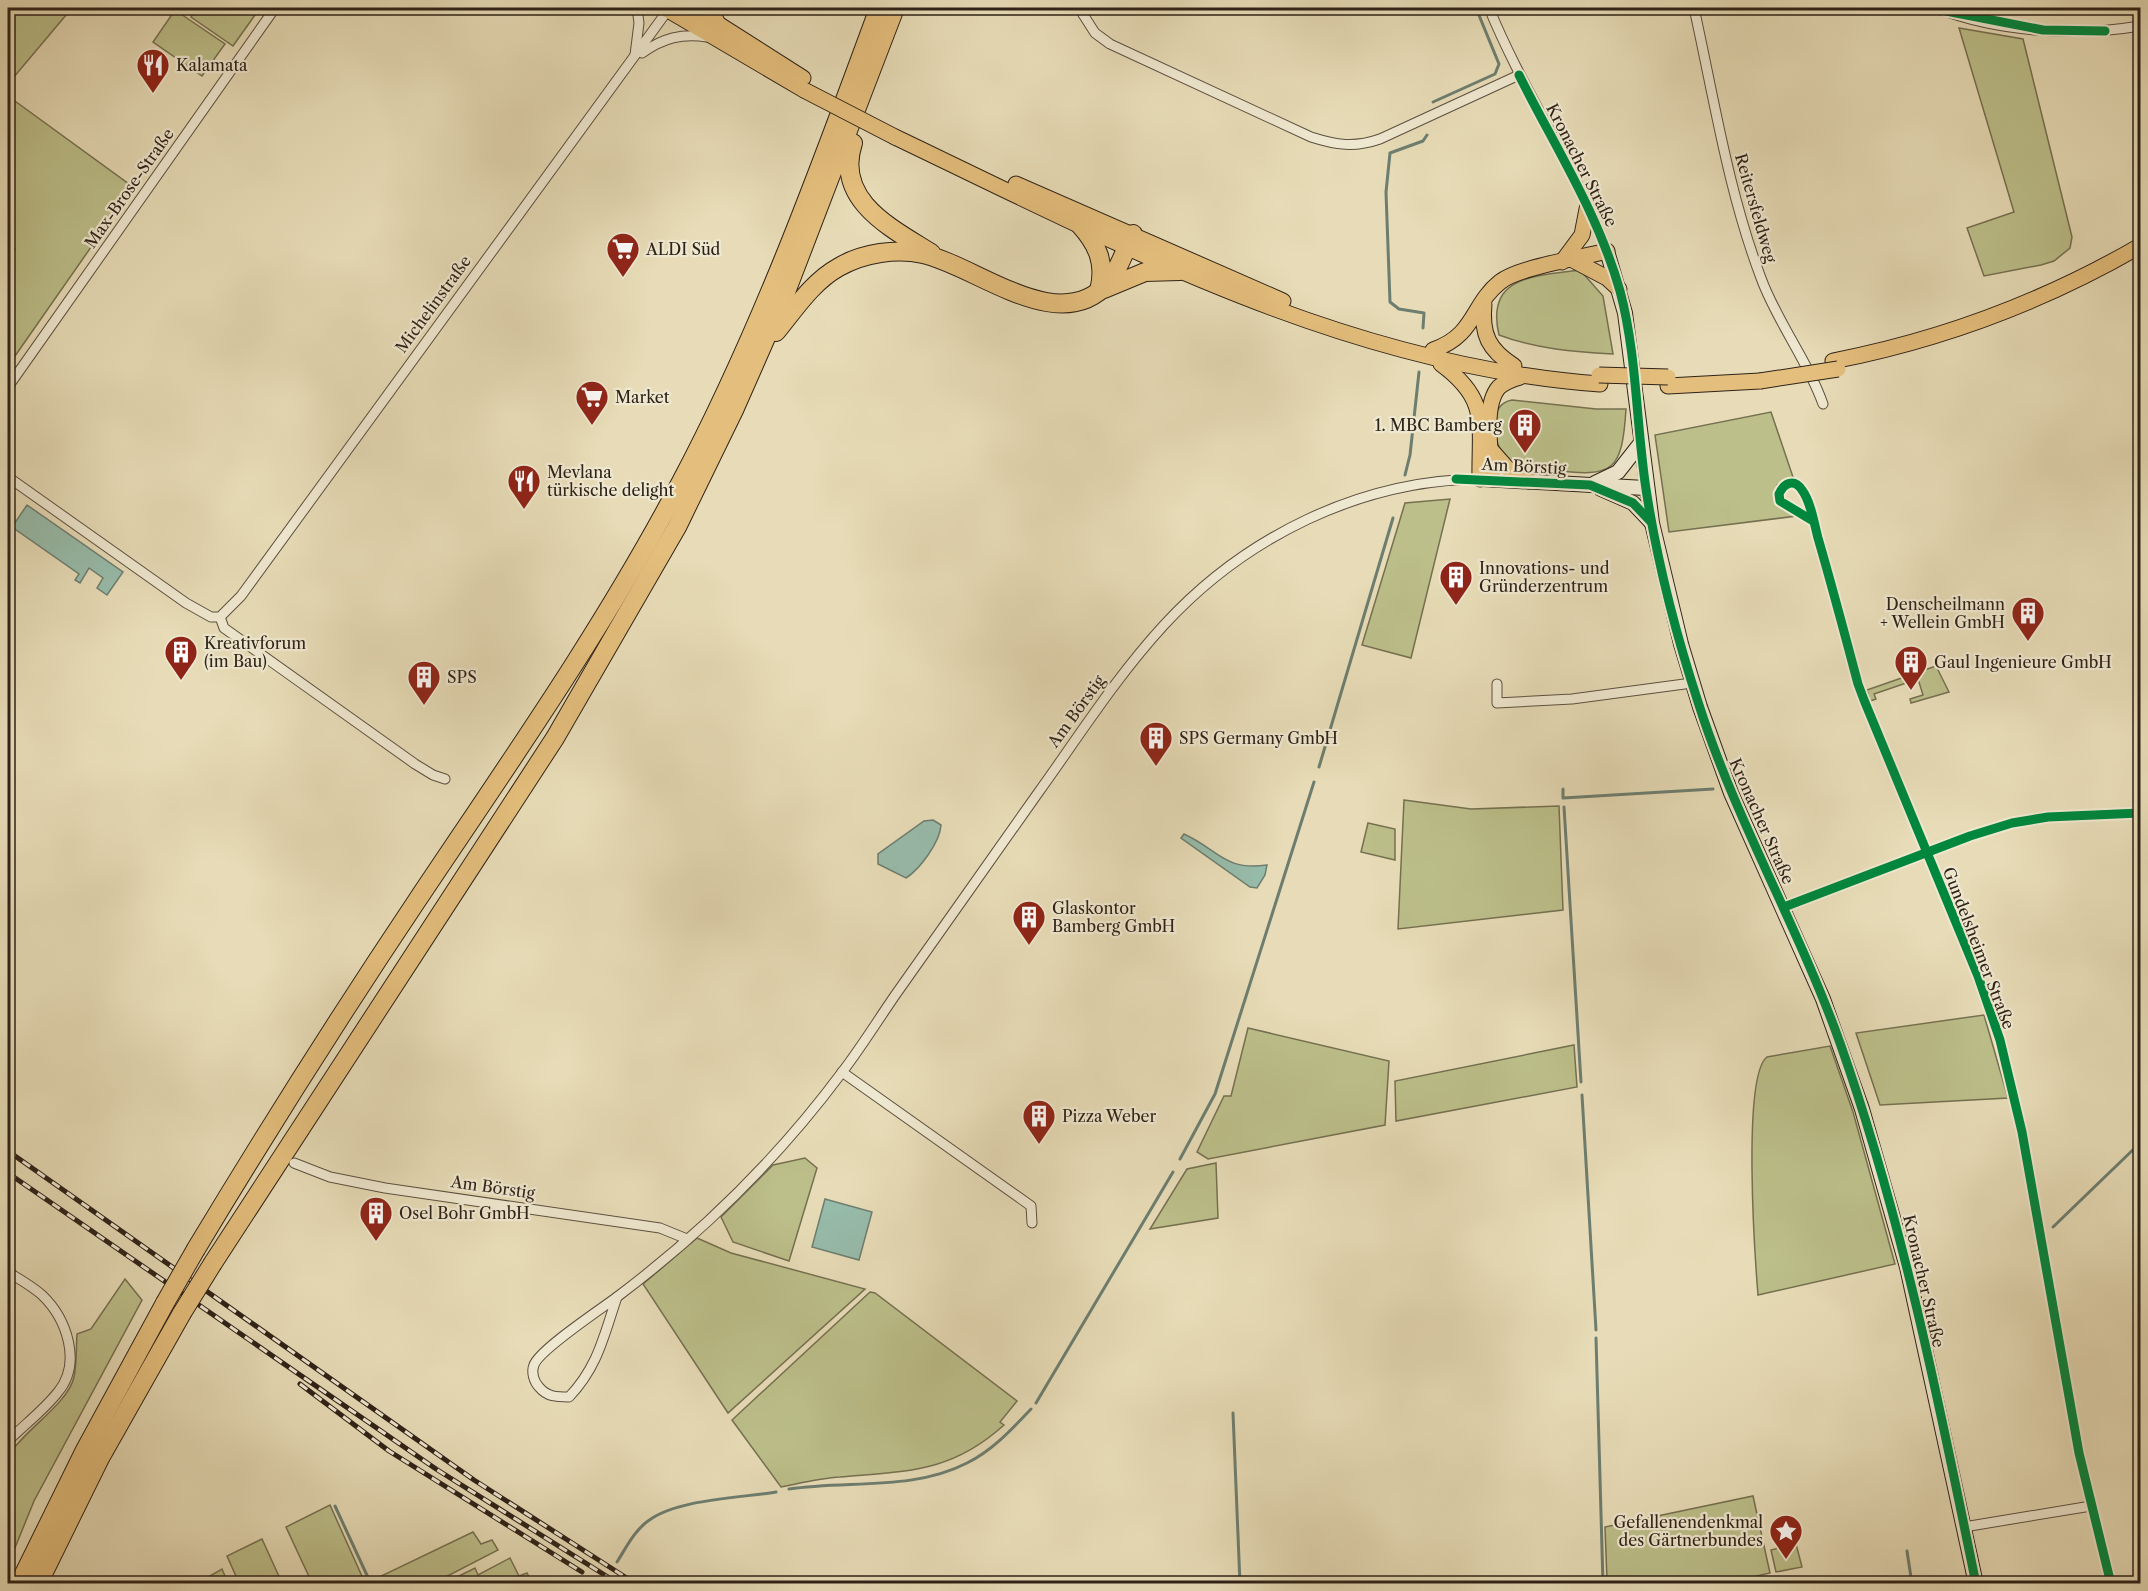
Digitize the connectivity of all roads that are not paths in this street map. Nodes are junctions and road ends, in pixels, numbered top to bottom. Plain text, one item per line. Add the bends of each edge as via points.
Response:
1 (275, 8) edge
2 (637, 8) edge
3 (667, 8) edge
4 (693, 8) edge
5 (865, 8) edge
6 (879, 8) edge
7 (895, 8) edge
8 (1079, 8) edge
9 (1489, 8) edge
10 (1694, 8) edge
11 (1936, 8) edge
12 (711, 22) edge
13 (2140, 26) edge
14 (635, 57) junction
15 (1519, 75) junction
16 (854, 76) junction
17 (861, 100) junction
18 (897, 134) junction
19 (1588, 204) junction
20 (1080, 225) junction
21 (1130, 241) junction
22 (2140, 246) edge
23 (1607, 251) junction
24 (2140, 256) edge
25 (1567, 261) junction
26 (948, 263) junction
27 (1180, 271) junction
28 (1619, 289) junction
29 (1099, 291) junction
30 (1484, 301) junction
31 (763, 347) junction
32 (1435, 356) junction
33 (1835, 365) junction
34 (1517, 371) junction
35 (8, 387) edge
36 (1823, 404) dead end
37 (1640, 444) junction
38 (1491, 450) junction
39 (8, 477) edge
40 (1487, 479) junction
41 (1529, 481) junction
42 (1590, 485) junction
43 (1645, 488) junction
44 (1813, 520) dead end
45 (1652, 523) junction
46 (220, 617) junction
47 (1692, 683) junction
48 (1497, 684) dead end
49 (445, 779) dead end
50 (2140, 813) edge
51 (1925, 853) junction
52 (1784, 907) junction
53 (842, 1072) junction
54 (294, 1163) dead end
55 (1032, 1223) dead end
56 (687, 1239) junction
57 (8, 1272) edge
58 (617, 1297) junction
59 (8, 1441) edge
60 (2091, 1506) junction
61 (1964, 1527) junction
62 (19, 1584) edge
63 (38, 1584) edge
64 (1976, 1584) edge
65 (2111, 1584) edge

1 - 35 street, Max-Brose-Straße
2 - 14 street
3 - 12 main road
3 - 14 street, Michelinstraße
4 - 12 main road
5 - 16 highway
6 - 16 highway
7 - 17 highway
8 - 15 street via 1095,33 1110,44 1311,137 1338,145 1380,139
9 - 15 street, Kronacher Straße
10 - 36 street, Reitersfeldweg via 1727,164 1760,276
11 - 13 street via 2043,30 2089,32
12 - 14 street via 691,34 663,40
12 - 18 main road via 806,86
14 - 46 street, Michelinstraße via 241,596
15 - 19 street, Kronacher Straße
16 - 62 highway, bridge via 752,333 671,501 584,648 269,1128 196,1249 85,1450
17 - 26 highway via 849,161 854,190 877,218
17 - 31 highway
18 - 20 main road
18 - 21 main road via 989,172
19 - 23 street, Kronacher Straße
19 - 25 main road via 1582,235
20 - 21 main road
20 - 29 highway via 1092,238 1101,258
21 - 27 main road
21 - 29 highway via 1114,274
21 - 32 main road
22 - 33 main road via 2072,283 1994,316
23 - 25 main road
23 - 28 street, Kronacher Straße
24 - 33 main road via 2077,290 2000,323 1893,357
25 - 28 main road via 1607,278
25 - 30 main road via 1508,278
26 - 29 highway via 1051,303 1084,301
26 - 31 highway via 923,254 889,252 839,267 806,295
27 - 29 highway via 1145,272
27 - 32 main road via 1349,335
28 - 37 street, Kronacher Straße
30 - 32 main road via 1464,332
30 - 34 main road via 1487,342
31 - 63 highway, bridge via 677,527 604,657 509,811 290,1141 182,1313 99,1458
32 - 34 main road
32 - 40 main road via 1475,397
33 - 34 main road via 1759,376 1668,382
34 - 38 main road via 1500,386 1492,401
37 - 42 street via 1618,472
37 - 43 street, Kronacher Straße
38 - 40 main road
38 - 41 main road via 1507,468
39 - 46 street via 186,603 211,617
40 - 41 street, Am Börstig
40 - 53 street, Am Börstig via 1412,484 1332,508 1245,554 1192,596 1106,696
41 - 42 street, Am Börstig
42 - 43 street, Am Börstig
42 - 45 street via 1633,503
43 - 45 street, Kronacher Straße
44 - 51 street, Gundelsheimer Straße via 1858,684
45 - 47 street, Kronacher Straße
46 - 49 street via 225,628 415,764
47 - 48 street via 1572,699 1497,703
47 - 52 street, Kronacher Straße via 1731,793
50 - 51 street via 2048,817 2012,823
51 - 52 street
51 - 60 street, Gundelsheimer Straße via 1978,976 2009,1076
52 - 61 street, Kronacher Straße via 1839,1040 1886,1188
53 - 55 street via 1031,1206
53 - 56 street, Am Börstig via 768,1161
54 - 56 street, Am Börstig via 330,1177 385,1188 660,1228
56 - 58 street, Am Börstig
57 - 59 street via 50,1303 67,1334 69,1361 63,1386
58 - 58 street, Am Börstig via 534,1365 533,1375 546,1394 568,1397 582,1384 594,1366
60 - 61 street
60 - 65 street, Gundelsheimer Straße
61 - 64 street, Kronacher Straße

